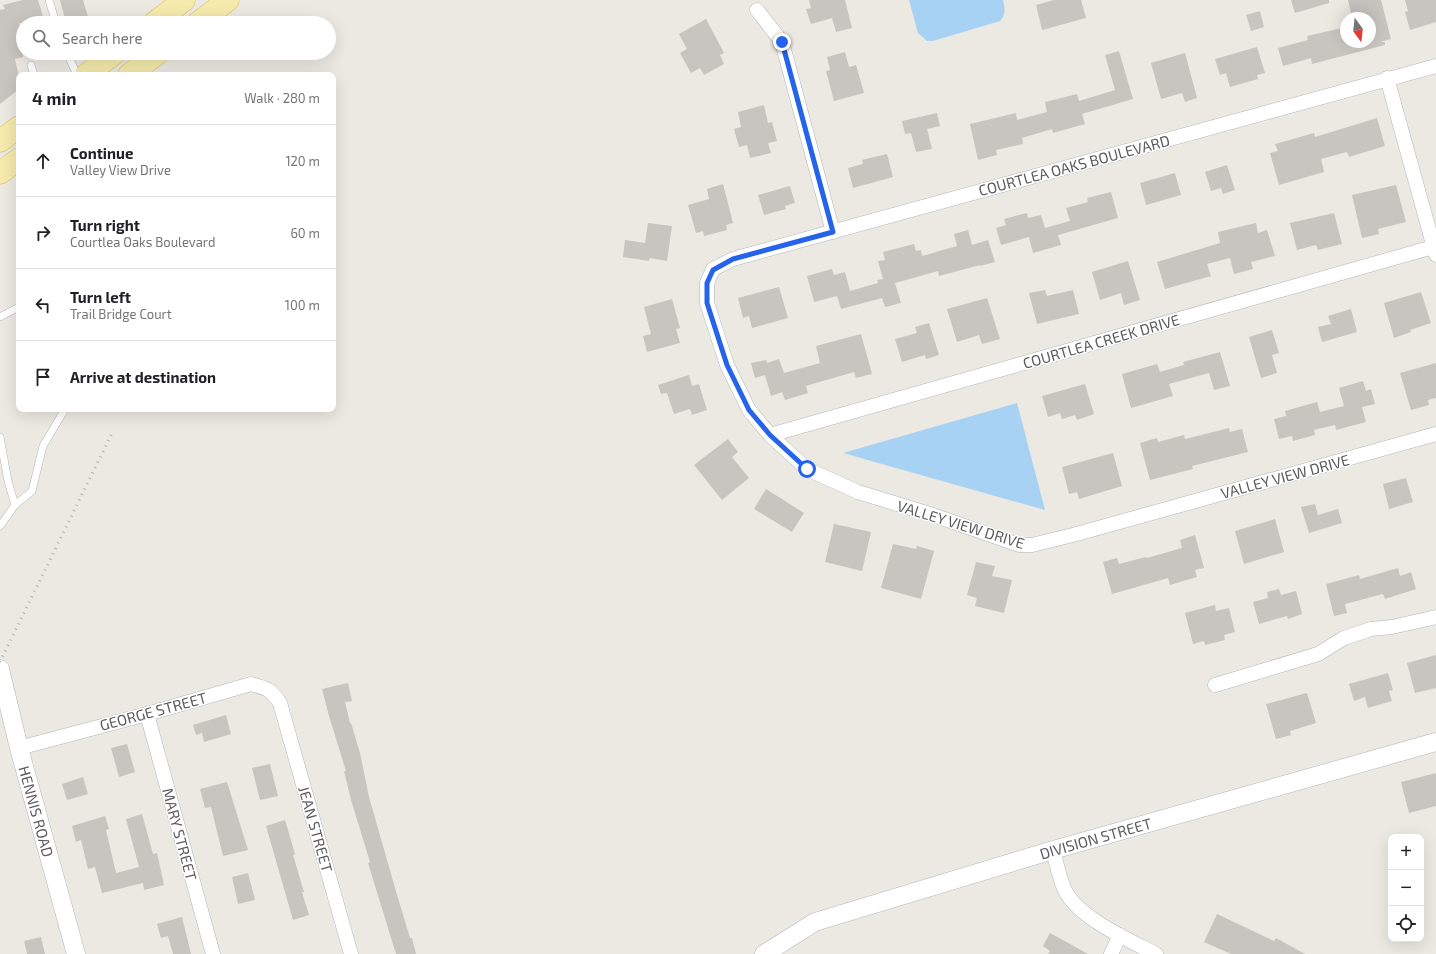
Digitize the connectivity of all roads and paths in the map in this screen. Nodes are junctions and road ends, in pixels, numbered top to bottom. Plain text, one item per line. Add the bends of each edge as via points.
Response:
1 (48, 0) edge
2 (184, 0) edge
3 (228, 0) edge
4 (757, 10) dead end
5 (54, 16) edge
6 (163, 16) edge
7 (207, 16) edge
8 (70, 60) edge
9 (106, 60) edge
10 (149, 60) edge
11 (31, 65) dead end
12 (1436, 66) edge
13 (33, 72) edge
14 (76, 72) edge
15 (90, 72) edge
16 (133, 72) edge
17 (1387, 78) junction
18 (16, 129) edge
19 (0, 141) edge
20 (16, 161) edge
21 (0, 173) edge
22 (833, 232) junction
23 (1435, 252) edge
24 (713, 270) joint
25 (16, 309) edge
26 (0, 317) edge
27 (63, 412) edge
28 (1436, 434) edge
29 (770, 435) junction
30 (0, 437) edge
31 (15, 506) junction
32 (0, 526) edge
33 (1436, 617) edge
34 (0, 669) edge
35 (1215, 685) dead end
36 (280, 703) joint
37 (147, 714) junction
38 (1436, 742) edge
39 (19, 748) junction
40 (1053, 850) junction
41 (1120, 935) junction
42 (771, 952) edge
43 (76, 954) edge
44 (213, 954) edge
45 (351, 954) edge
46 (1111, 954) edge
47 (1156, 954) edge

1 - 5 lane
2 - 6 main road
3 - 7 main road
4 - 22 street via 782,42
8 - 14 lane
9 - 15 main road
10 - 16 main road
11 - 13 lane
12 - 17 street, COURTLEA OAKS BOULEVARD
17 - 22 street, COURTLEA OAKS BOULEVARD
17 - 23 street
18 - 19 main road
20 - 21 main road
22 - 24 street, COURTLEA OAKS BOULEVARD via 733,259
23 - 29 street, COURTLEA CREEK DRIVE
24 - 29 street, VALLEY VIEW DRIVE via 707,283 707,303 727,365 749,410
25 - 26 lane
27 - 31 lane via 43,446 32,491
28 - 29 street, VALLEY VIEW DRIVE via 1032,546 858,492 807,469
30 - 31 lane
31 - 32 lane
33 - 35 street via 1371,629 1344,638 1318,654
34 - 39 street, HENNIS ROAD
36 - 37 street, GEORGE STREET via 274,693 251,684
36 - 45 street, JEAN STREET
37 - 39 street, GEORGE STREET
37 - 44 street, MARY STREET
38 - 40 street, DIVISION STREET
39 - 43 street, HENNIS ROAD
40 - 41 street via 1067,894 1085,915
40 - 42 street, DIVISION STREET via 815,922
41 - 46 street
41 - 47 street

